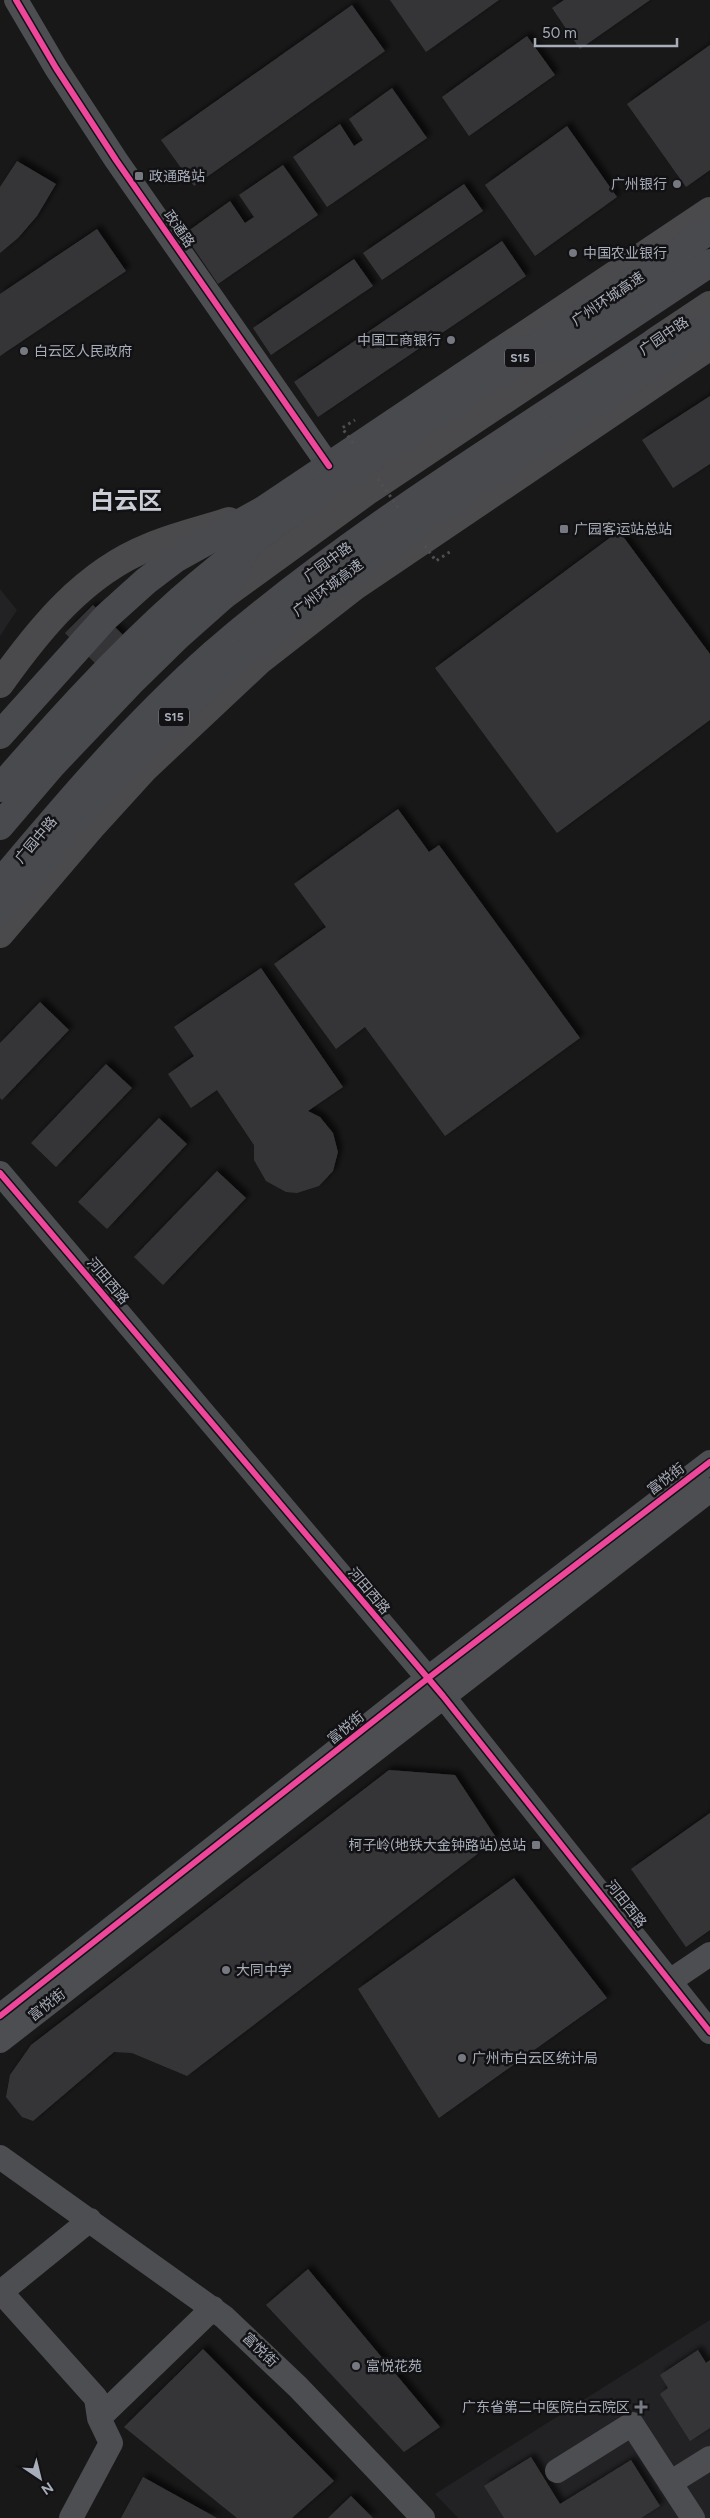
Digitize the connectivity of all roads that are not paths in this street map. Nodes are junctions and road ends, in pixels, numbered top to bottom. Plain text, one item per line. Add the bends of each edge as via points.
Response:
1 (16, 0) edge
2 (710, 211) edge
3 (710, 230) edge
4 (710, 263) edge
5 (710, 305) edge
6 (710, 328) edge
7 (655, 342) junction
8 (588, 344) junction
9 (710, 346) edge
10 (499, 352) junction
11 (329, 466) junction
12 (372, 483) junction
13 (265, 510) junction
14 (298, 585) junction
15 (223, 596) junction
16 (259, 661) junction
17 (0, 684) edge
18 (0, 735) edge
19 (80, 735) junction
20 (0, 787) edge
21 (0, 826) edge
22 (0, 883) edge
23 (8, 909) edge
24 (0, 934) edge
25 (0, 1173) edge
26 (710, 1462) edge
27 (710, 1490) edge
28 (427, 1679) junction
29 (443, 1696) junction
30 (298, 1795) junction
31 (710, 1954) edge
32 (670, 1981) junction
33 (0, 2016) edge
34 (710, 2032) edge
35 (0, 2041) edge
36 (0, 2157) edge
37 (90, 2220) junction
38 (213, 2308) junction
39 (98, 2418) junction
40 (710, 2458) edge
41 (557, 2471) dead end
42 (670, 2483) junction
43 (683, 2514) edge
44 (71, 2518) edge
45 (422, 2518) edge

1 - 11 street, 政通路 via 116,160
2 - 10 main road
3 - 20 highway, 广州环城高速 / S15, bridge via 329,486 232,558 181,599 123,653 80,696
4 - 8 highway
5 - 7 main road, 广园中路
6 - 7 highway
6 - 23 highway, 广州环城高速 / S15, bridge via 376,552 300,608 158,732 79,817
7 - 14 highway, 广园中路 via 367,535
8 - 10 highway
8 - 12 main road
9 - 16 main road via 354,587
10 - 11 highway
11 - 13 highway
12 - 13 main road
12 - 15 main road
13 - 15 highway
13 - 17 main road via 149,547 115,565 63,605
13 - 18 highway via 200,544 146,581 80,643
14 - 16 main road
14 - 22 highway, 广园中路 via 213,654 164,699 94,773
15 - 19 highway via 178,636
16 - 23 main road via 144,769
19 - 20 main road via 33,762
19 - 21 highway
23 - 24 main road
25 - 28 street, 河田西路
26 - 28 street, 富悦街
27 - 29 street, 富悦街
28 - 29 street, 河田西路
28 - 30 street, 富悦街
29 - 30 street, 富悦街
29 - 32 street, 河田西路
30 - 33 street, 富悦街
30 - 35 street, 富悦街
31 - 32 street
32 - 34 street, 河田西路
36 - 37 street, 富悦街
37 - 38 street, 富悦街
37 - 39 street via 1,2292 96,2398
38 - 39 street
38 - 45 street, 富悦街 via 298,2387
39 - 44 street via 111,2444
40 - 42 street
41 - 42 street via 632,2424
42 - 43 street

